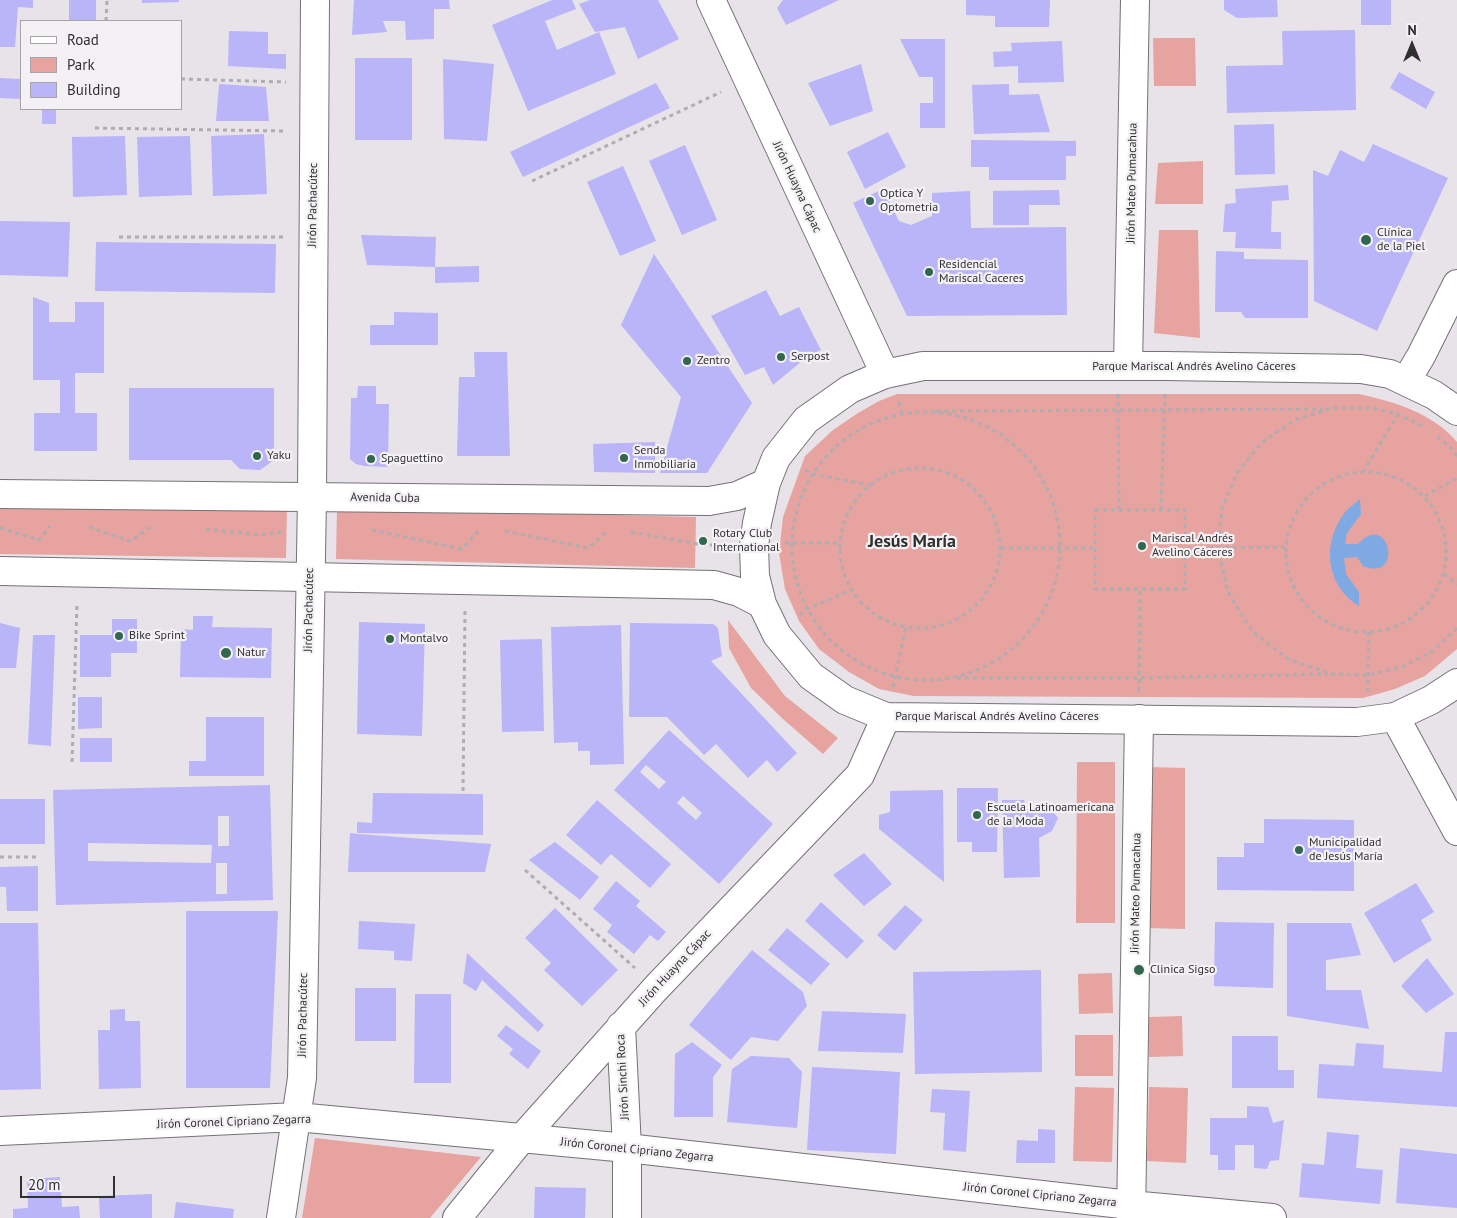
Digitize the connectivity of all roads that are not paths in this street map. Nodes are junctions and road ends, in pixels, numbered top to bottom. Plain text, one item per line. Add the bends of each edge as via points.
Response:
1 (315, 0) edge
2 (711, 0) edge
3 (1135, 0) edge
4 (1457, 284) edge
5 (1123, 366) junction
6 (885, 374) junction
7 (1406, 380) junction
8 (1457, 411) edge
9 (766, 482) junction
10 (0, 494) edge
11 (312, 497) junction
12 (0, 571) edge
13 (310, 577) junction
14 (762, 604) junction
15 (1457, 683) edge
16 (886, 717) junction
17 (1395, 717) junction
18 (1139, 719) junction
19 (1457, 831) edge
20 (621, 1026) junction
21 (297, 1117) junction
22 (0, 1131) edge
23 (522, 1138) junction
24 (627, 1148) junction
25 (1131, 1211) edge
26 (281, 1218) edge
27 (457, 1218) edge
28 (627, 1218) edge
29 (1272, 1218) edge

1 - 11 street, Jirón Pachacútec
2 - 6 street, Jirón Huayna Cápac
3 - 5 street, Jirón Mateo Pumacahua
4 - 7 street
5 - 6 street, Parque Mariscal Andrés Avelino Cáceres via 923,366
5 - 7 street, Parque Mariscal Andrés Avelino Cáceres via 1361,369
6 - 9 street, Parque Mariscal Andrés Avelino Cáceres via 850,390 806,420 776,458
7 - 8 street, Parque Mariscal Andrés Avelino Cáceres
9 - 11 street, Avenida Cuba via 736,496 709,502
9 - 14 street, Parque Mariscal Andrés Avelino Cáceres via 754,546 755,576
10 - 11 street, Avenida Cuba
11 - 13 street, Jirón Pachacútec
12 - 13 street
13 - 14 street via 714,585 739,592
13 - 21 street, Jirón Pachacútec via 302,1078
14 - 16 street, Parque Mariscal Andrés Avelino Cáceres via 778,635 811,676 845,700
15 - 17 street, Parque Mariscal Andrés Avelino Cáceres
16 - 18 street, Parque Mariscal Andrés Avelino Cáceres
16 - 20 street, Jirón Huayna Cápac via 860,775
17 - 18 street, Parque Mariscal Andrés Avelino Cáceres via 1357,722
17 - 19 street
18 - 25 street, Jirón Mateo Pumacahua
20 - 23 street, Jirón Huayna Cápac
20 - 24 street, Jirón Sinchi Roca
21 - 22 street, Jirón Coronel Cipriano Zegarra
21 - 23 street, Jirón Coronel Cipriano Zegarra
21 - 26 street, Jirón Pachacútec
23 - 24 street, Jirón Coronel Cipriano Zegarra
23 - 27 street, Jirón Huayna Cápac
24 - 25 street, Jirón Coronel Cipriano Zegarra
24 - 28 street, Jirón Sinchi Roca
25 - 29 street, Jirón Coronel Cipriano Zegarra

